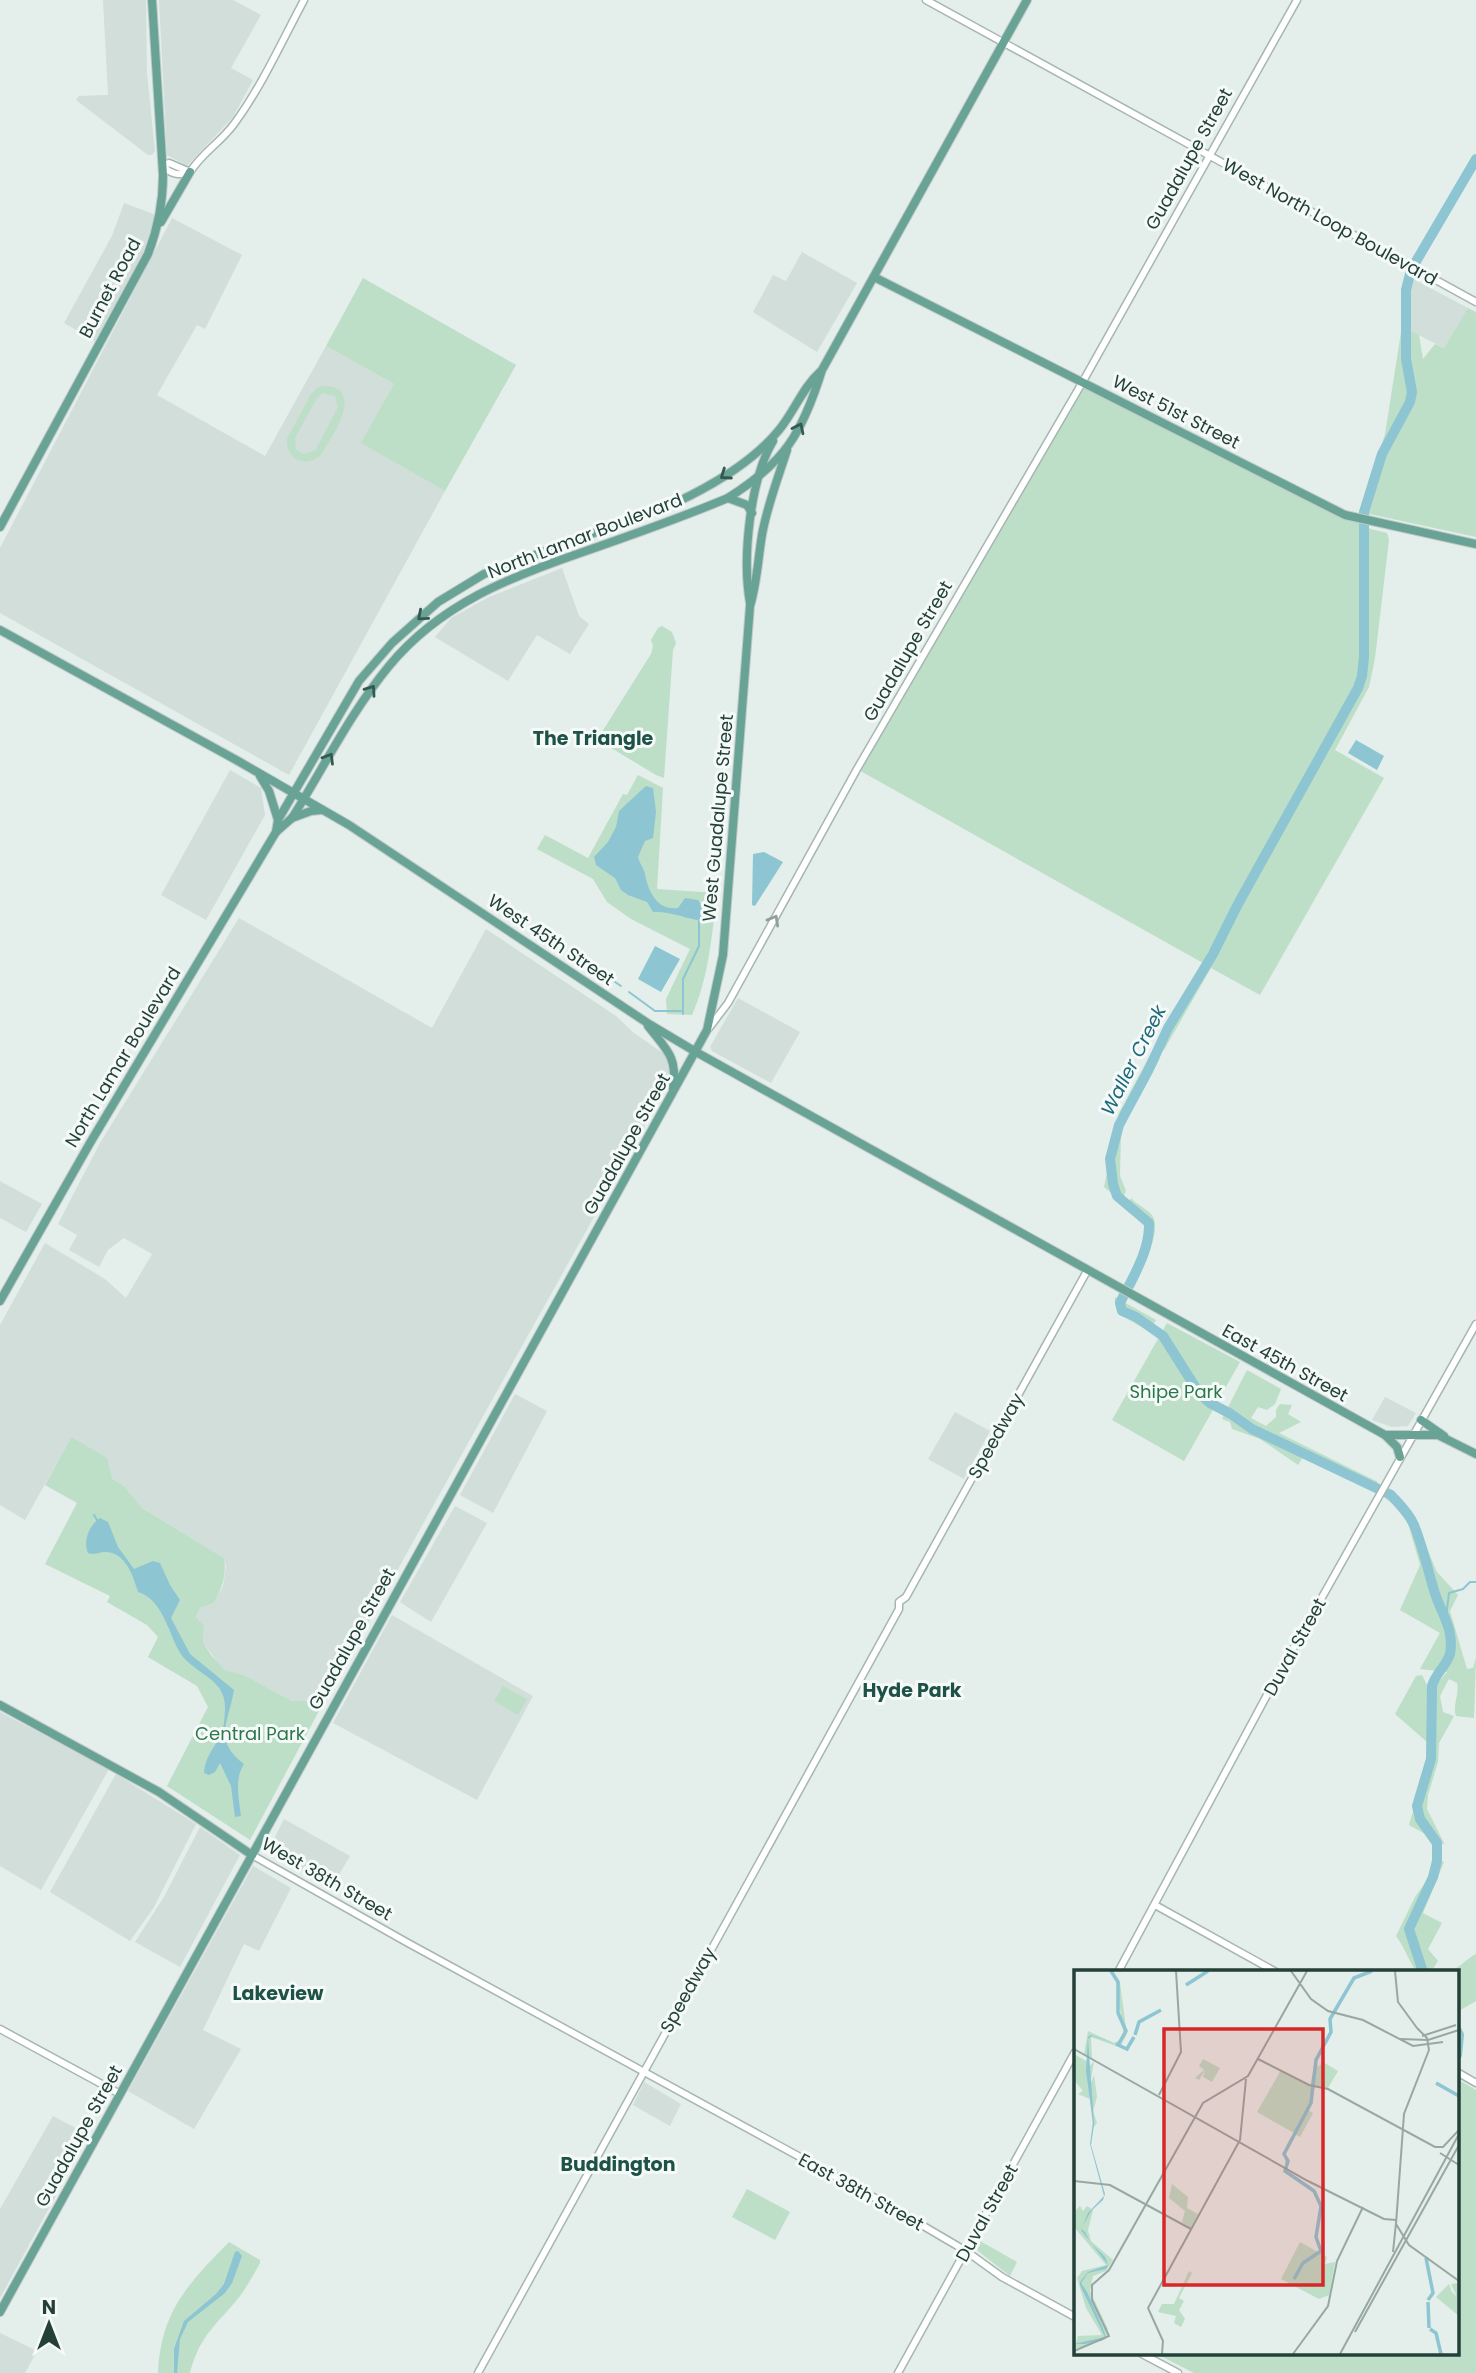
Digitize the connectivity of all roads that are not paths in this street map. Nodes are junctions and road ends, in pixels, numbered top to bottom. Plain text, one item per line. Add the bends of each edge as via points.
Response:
1 (152, 0) edge
2 (304, 0) edge
3 (926, 0) edge
4 (1027, 0) edge
5 (1297, 0) edge
6 (1004, 42) junction
7 (1209, 156) junction
8 (163, 166) junction
9 (190, 173) junction
10 (158, 228) junction
11 (874, 277) junction
12 (1476, 302) edge
13 (822, 370) junction
14 (1082, 383) junction
15 (778, 433) junction
16 (787, 450) junction
17 (757, 480) junction
18 (728, 498) junction
19 (677, 502) junction
20 (752, 513) junction
21 (0, 527) edge
22 (646, 529) junction
23 (1476, 544) edge
24 (470, 582) junction
25 (476, 595) junction
26 (750, 606) junction
27 (0, 630) edge
28 (392, 643) junction
29 (390, 664) junction
30 (259, 773) junction
31 (294, 793) junction
32 (304, 799) junction
33 (323, 810) junction
34 (292, 818) junction
35 (278, 820) junction
36 (276, 832) junction
37 (644, 1021) junction
38 (707, 1030) junction
39 (696, 1052) junction
40 (671, 1097) junction
41 (1087, 1271) junction
42 (0, 1301) edge
43 (1476, 1324) edge
44 (1421, 1420) junction
45 (1412, 1434) junction
46 (1385, 1435) junction
47 (1446, 1438) junction
48 (1476, 1454) edge
49 (1400, 1457) junction
50 (0, 1705) edge
51 (251, 1855) junction
52 (1155, 1905) junction
53 (1119, 1970) edge
54 (1272, 1970) edge
55 (0, 2029) edge
56 (1074, 2054) edge
57 (643, 2072) junction
58 (1458, 2073) edge
59 (1476, 2083) edge
60 (120, 2094) junction
61 (966, 2251) junction
62 (0, 2312) edge
63 (1074, 2316) edge
64 (1146, 2356) edge
65 (1175, 2371) edge
66 (478, 2373) edge
67 (898, 2373) edge

1 - 8 main road, Burnet Road
2 - 9 street via 243,111
3 - 6 street, West North Loop Boulevard
4 - 6 main road, North Lamar Boulevard
5 - 7 street, Guadalupe Street
6 - 7 street, West North Loop Boulevard
6 - 11 main road, North Lamar Boulevard
7 - 12 street, West North Loop Boulevard
7 - 14 street, Guadalupe Street
8 - 9 street via 169,163
8 - 10 main road, Burnet Road
9 - 10 main road
10 - 21 main road, Burnet Road
11 - 13 main road, North Lamar Boulevard
11 - 14 main road, West 51st Street
13 - 15 main road, North Lamar Boulevard
16 -> 13 main road, North Lamar Boulevard
14 - 23 main road, West 51st Street via 1337,512
38 -> 14 street, Guadalupe Street via 728,1003
15 - 17 main road, West Guadalupe Street
15 -> 19 main road, North Lamar Boulevard via 722,478
16 - 17 main road, North Lamar Boulevard
16 - 26 main road, West Guadalupe Street via 769,504
17 - 18 main road, North Lamar Boulevard
17 - 20 main road, West Guadalupe Street
18 - 20 main road via 747,505
18 - 22 main road, North Lamar Boulevard
19 - 22 main road via 675,511
19 - 24 main road, North Lamar Boulevard
20 - 26 main road, West Guadalupe Street
22 - 25 main road, North Lamar Boulevard
24 - 25 main road
24 -> 28 main road, North Lamar Boulevard via 438,602
25 - 29 main road, North Lamar Boulevard via 433,622
26 - 38 main road, West Guadalupe Street via 723,955
27 - 30 main road, West 45th Street
28 - 29 main road
28 - 31 main road, North Lamar Boulevard via 359,681
32 -> 29 main road, North Lamar Boulevard
30 - 31 main road, West 45th Street
30 - 35 main road
31 - 32 main road, West 45th Street
31 - 35 main road, North Lamar Boulevard
32 - 33 main road, West 45th Street
32 - 34 main road, North Lamar Boulevard
33 - 34 main road
33 - 37 main road, West 45th Street
34 - 36 main road, North Lamar Boulevard
35 - 36 main road, North Lamar Boulevard
36 - 42 main road, North Lamar Boulevard
37 - 39 main road, West 45th Street
37 - 40 main road via 672,1057
38 - 39 main road, Guadalupe Street
39 - 40 main road, Guadalupe Street
39 - 41 main road, West 45th Street
40 - 51 main road, Guadalupe Street
41 - 46 main road, East 45th Street
41 - 57 street, Speedway
43 - 44 street, Duval Street
44 - 45 street, Duval Street
44 - 47 main road
45 - 46 main road
45 - 47 main road
45 - 49 street, Duval Street
46 - 49 main road
47 - 48 main road
49 - 52 street, Duval Street
50 - 51 main road, West 38th Street via 159,1792
51 - 57 street, West 38th Street
51 - 60 main road, Guadalupe Street
52 - 53 street, Duval Street
52 - 54 street
55 - 60 street
56 - 61 street, Duval Street
57 - 61 street, East 38th Street
57 - 66 street, Speedway
58 - 59 street
60 - 62 main road, Guadalupe Street
61 - 63 street, East 38th Street via 1002,2277
61 - 67 street, Duval Street
64 - 65 street

